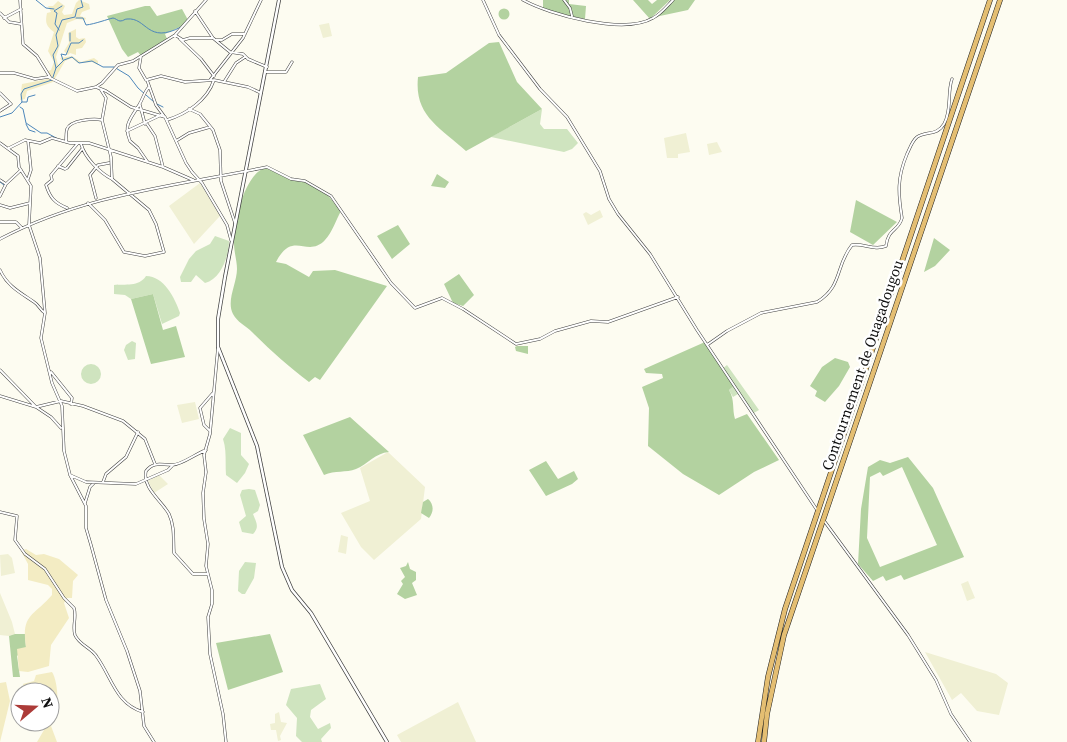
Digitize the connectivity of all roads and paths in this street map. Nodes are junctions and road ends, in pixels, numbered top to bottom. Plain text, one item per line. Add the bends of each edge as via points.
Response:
1 (20, 0) edge
2 (206, 0) edge
3 (261, 0) edge
4 (278, 0) edge
5 (483, 0) edge
6 (523, 0) edge
7 (564, 0) edge
8 (673, 0) edge
9 (990, 0) edge
10 (1001, 0) edge
11 (21, 10) junction
12 (195, 12) junction
13 (0, 13) edge
14 (572, 16) junction
15 (4, 18) junction
16 (22, 24) junction
17 (246, 34) junction
18 (175, 35) junction
19 (180, 39) junction
20 (215, 39) junction
21 (230, 52) junction
22 (141, 56) junction
23 (245, 57) junction
24 (292, 62) dead end
25 (267, 67) junction
26 (266, 72) junction
27 (0, 73) edge
28 (214, 76) junction
29 (50, 78) junction
30 (952, 79) dead end
31 (147, 80) junction
32 (212, 80) junction
33 (224, 82) junction
34 (96, 87) junction
35 (149, 87) junction
36 (100, 89) junction
37 (0, 93) edge
38 (261, 94) junction
39 (140, 104) junction
40 (135, 109) junction
41 (189, 109) junction
42 (0, 111) edge
43 (141, 111) junction
44 (162, 116) junction
45 (102, 120) junction
46 (167, 120) junction
47 (146, 124) junction
48 (211, 127) junction
49 (127, 131) junction
50 (28, 141) junction
51 (176, 141) junction
52 (0, 142) edge
53 (66, 142) junction
54 (79, 143) junction
55 (9, 148) junction
56 (82, 149) junction
57 (108, 150) junction
58 (148, 162) junction
59 (110, 163) junction
60 (58, 166) junction
61 (97, 167) junction
62 (163, 168) junction
63 (20, 170) junction
64 (246, 170) junction
65 (220, 175) junction
66 (28, 179) junction
67 (112, 179) junction
68 (198, 179) junction
69 (0, 180) edge
70 (193, 180) junction
71 (6, 184) junction
72 (128, 194) junction
73 (0, 196) edge
74 (96, 198) dead end
75 (30, 203) junction
76 (87, 203) junction
77 (0, 205) edge
78 (68, 209) junction
79 (0, 222) edge
80 (235, 223) junction
81 (29, 225) junction
82 (22, 228) junction
83 (0, 239) edge
84 (232, 240) junction
85 (0, 270) edge
86 (678, 297) junction
87 (45, 313) junction
88 (707, 345) junction
89 (218, 347) junction
90 (0, 370) edge
91 (50, 370) junction
92 (215, 391) junction
93 (0, 396) edge
94 (61, 401) junction
95 (71, 404) junction
96 (36, 407) junction
97 (62, 429) junction
98 (210, 431) junction
99 (138, 432) junction
100 (206, 450) junction
101 (154, 464) junction
102 (173, 465) junction
103 (70, 475) junction
104 (145, 481) junction
105 (103, 482) junction
106 (94, 483) junction
107 (85, 504) junction
108 (0, 512) edge
109 (818, 512) junction
110 (822, 519) junction
111 (207, 574) junction
112 (143, 712) junction
113 (154, 742) edge
114 (226, 742) edge
115 (387, 742) edge
116 (758, 742) edge
117 (764, 742) edge
118 (970, 742) edge

1 - 11 street
2 - 12 street
3 - 17 street
4 - 25 street
5 - 86 street via 499,35 540,89 567,117 600,171 618,214 639,238
6 - 14 street via 542,9
7 - 14 street
8 - 14 street via 652,19 632,24
9 - 109 highway, Contournement de Ouagadougou
10 - 110 highway, Contournement de Ouagadougou
11 - 15 street
11 - 16 street
12 - 18 street
12 - 20 street
13 - 15 street
15 - 16 street
16 - 29 street via 23,44 37,56
17 - 20 street
17 - 21 street
18 - 19 street
18 - 22 street
19 - 20 street
19 - 28 street
20 - 21 street
21 - 23 street
21 - 28 street
22 - 31 street via 139,68
22 - 34 street via 116,67
23 - 25 street
23 - 33 street via 236,63
24 - 26 street via 286,72
25 - 26 street
26 - 38 street
27 - 29 street
28 - 32 street
29 - 34 street via 77,91
30 - 88 street via 949,110 944,123 936,132 913,141 904,162 898,180 902,218 887,235 886,246 852,245 835,286 825,297 817,302 761,313
31 - 32 street via 160,76 185,82
31 - 35 street
32 - 33 street
32 - 41 street via 209,92
33 - 38 street via 248,87
34 - 36 street
35 - 39 street
35 - 44 street
36 - 40 street
36 - 45 street via 106,98
37 - 42 street via 11,104
38 - 64 street
39 - 40 street
39 - 43 street
40 - 43 street
40 - 49 street via 129,118
41 - 46 street
41 - 48 street via 200,114
43 - 44 street
43 - 47 street
44 - 46 street
44 - 47 street
45 - 53 street via 70,125
45 - 57 street
46 - 51 street
47 - 49 street
47 - 62 street via 155,136
48 - 51 street via 189,133
48 - 65 street via 220,150
49 - 58 street via 130,141
50 - 53 street via 40,143 52,138
50 - 55 street
50 - 66 street via 32,170
51 - 68 street
52 - 55 street
53 - 54 street
54 - 56 street
54 - 57 street
54 - 60 street
55 - 63 street via 18,156
56 - 60 street via 67,168
56 - 61 street
57 - 58 street
57 - 59 street
58 - 62 street
59 - 61 street
59 - 67 street
60 - 78 street via 46,186 54,201
61 - 67 street
61 - 74 street via 90,178
62 - 70 street
63 - 66 street
63 - 71 street
64 - 65 street
64 - 80 street
64 - 86 street via 267,167 331,196 391,283 415,308 442,298 516,344 591,321 608,322
65 - 68 street
65 - 80 street
66 - 75 street
67 - 72 street
68 - 70 street
68 - 84 street via 227,225
69 - 71 street
70 - 72 street
71 - 73 street
72 - 76 street
72 - 76 street via 149,210 164,252 145,256 124,252 105,220
75 - 77 street via 10,208
75 - 81 street
76 - 78 street
78 - 81 street
79 - 82 street via 16,222
80 - 84 street
81 - 82 street
81 - 87 street via 40,258
82 - 83 street
84 - 89 street via 219,310
85 - 87 street via 8,283
86 - 88 street
87 - 91 street via 41,338
88 - 109 street
89 - 92 street
89 - 115 street via 257,446 286,579 311,613
90 - 96 street
91 - 94 street via 53,386
91 - 95 street via 70,395
92 - 98 street
92 - 98 street via 200,408 204,426
93 - 96 street
94 - 95 street
94 - 96 street
94 - 97 street
95 - 99 street via 89,407 123,421
96 - 97 street
97 - 103 street
98 - 100 street
99 - 101 street
99 - 105 street via 124,460 106,474
100 - 102 street
100 - 111 street via 203,493
101 - 102 street
101 - 104 street via 146,471
102 - 104 street
103 - 106 street
103 - 107 street
104 - 105 street
104 - 111 street via 169,514 174,553 193,574
105 - 106 street
106 - 107 street
107 - 112 street via 88,540 140,691
108 - 112 street via 17,516 15,540 25,554 45,569 74,608 74,632 78,640 97,657 119,697 130,707
109 - 110 street
109 - 116 highway, Contournement de Ouagadougou via 774,650
110 - 117 highway, Contournement de Ouagadougou via 784,635
110 - 118 street via 908,634 936,680 951,714
111 - 114 street via 212,590 208,617 210,654
112 - 113 street via 146,730

